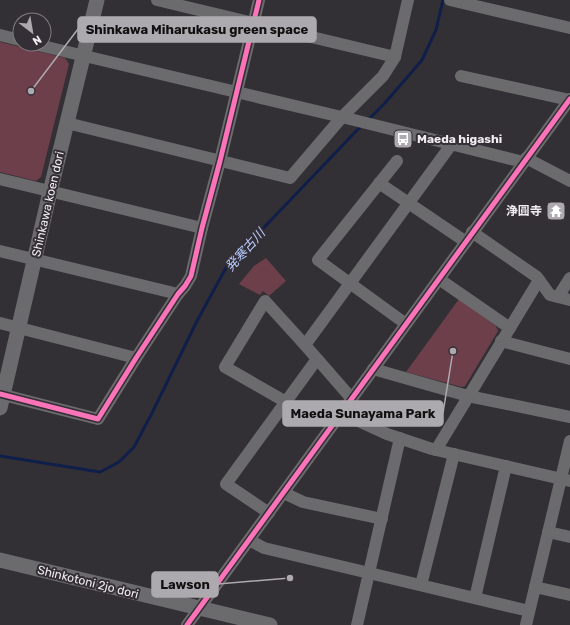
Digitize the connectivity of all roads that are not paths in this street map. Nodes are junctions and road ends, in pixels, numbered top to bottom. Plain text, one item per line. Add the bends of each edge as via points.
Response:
1 (97, 0) edge
2 (157, 0) edge
3 (259, 0) edge
4 (408, 0) edge
5 (455, 1) edge
6 (254, 23) junction
7 (570, 28) edge
8 (0, 35) edge
9 (12, 38) edge
10 (52, 48) edge
11 (83, 55) junction
12 (395, 57) junction
13 (461, 76) dead end
14 (236, 92) junction
15 (570, 100) edge
16 (346, 118) junction
17 (67, 123) junction
18 (451, 144) junction
19 (525, 160) junction
20 (220, 161) junction
21 (397, 161) dead end
22 (0, 179) edge
23 (570, 181) edge
24 (380, 183) junction
25 (50, 192) junction
26 (409, 203) junction
27 (202, 228) junction
28 (469, 237) junction
29 (0, 250) edge
30 (34, 259) junction
31 (570, 278) edge
32 (439, 279) junction
33 (539, 280) junction
34 (350, 284) junction
35 (178, 294) junction
36 (564, 298) edge
37 (0, 323) edge
38 (406, 324) junction
39 (19, 327) junction
40 (510, 328) junction
41 (501, 341) junction
42 (305, 345) junction
43 (136, 358) junction
44 (570, 358) edge
45 (317, 359) junction
46 (373, 369) junction
47 (468, 396) junction
48 (1, 399) edge
49 (352, 399) junction
50 (286, 402) junction
51 (341, 413) junction
52 (570, 417) edge
53 (400, 438) junction
54 (570, 441) edge
55 (436, 450) junction
56 (454, 454) junction
57 (506, 466) junction
58 (565, 480) edge
59 (284, 493) junction
60 (268, 513) junction
61 (382, 519) junction
62 (548, 532) junction
63 (570, 537) edge
64 (249, 540) junction
65 (0, 560) edge
66 (370, 573) junction
67 (421, 585) junction
68 (535, 587) junction
69 (570, 595) edge
70 (475, 598) junction
71 (200, 608) junction
72 (529, 611) junction
73 (188, 625) edge
74 (270, 625) edge
75 (357, 625) edge
76 (526, 625) edge

1 - 11 street, Shinkawa koen dori
2 - 6 street
3 - 6 street
4 - 12 street
5 - 7 street
6 - 12 street
6 - 14 street
8 - 9 street
10 - 11 street
11 - 14 street
11 - 17 street, Shinkawa koen dori
12 - 16 street via 383,76
13 - 15 street
14 - 16 street
14 - 20 street
15 - 19 street
16 - 18 street
16 - 20 street via 290,178
17 - 20 street
17 - 25 street, Shinkawa koen dori
18 - 19 street
18 - 26 street
19 - 23 street
19 - 28 street
20 - 27 street
21 - 24 street
22 - 25 street
24 - 26 street
24 - 34 street via 318,260
25 - 27 street
25 - 30 street, Shinkawa koen dori
26 - 28 street
26 - 34 street
27 - 35 street via 191,276
28 - 32 street
28 - 33 street
29 - 30 street
30 - 35 street
30 - 39 street, Shinkawa koen dori
31 - 36 street
32 - 38 street
32 - 40 street
33 - 36 street via 550,295
33 - 40 street
34 - 38 street
34 - 42 street
35 - 43 street
37 - 39 street
38 - 46 street
39 - 43 street
39 - 48 street, Shinkawa koen dori
40 - 41 street
41 - 44 street
41 - 47 street
42 - 45 street
42 - 50 street via 265,301 225,367
43 - 48 street via 98,419
45 - 49 street
45 - 50 street
46 - 47 street
46 - 49 street
47 - 52 street
47 - 55 street
49 - 51 street
50 - 60 street via 226,484
51 - 53 street
51 - 59 street
53 - 55 street
53 - 61 street
54 - 58 street
55 - 56 street
56 - 57 street
56 - 67 street
57 - 58 street
57 - 70 street
58 - 62 street
59 - 60 street
59 - 61 street via 303,502
60 - 64 street
61 - 66 street
62 - 63 street
62 - 68 street
64 - 66 street via 264,548
64 - 71 street
65 - 71 street, Shinkotoni 2jo dori
66 - 67 street
66 - 75 street
67 - 70 street
68 - 69 street
68 - 72 street
70 - 72 street
71 - 73 street
71 - 74 street, Shinkotoni 2jo dori
72 - 76 street

